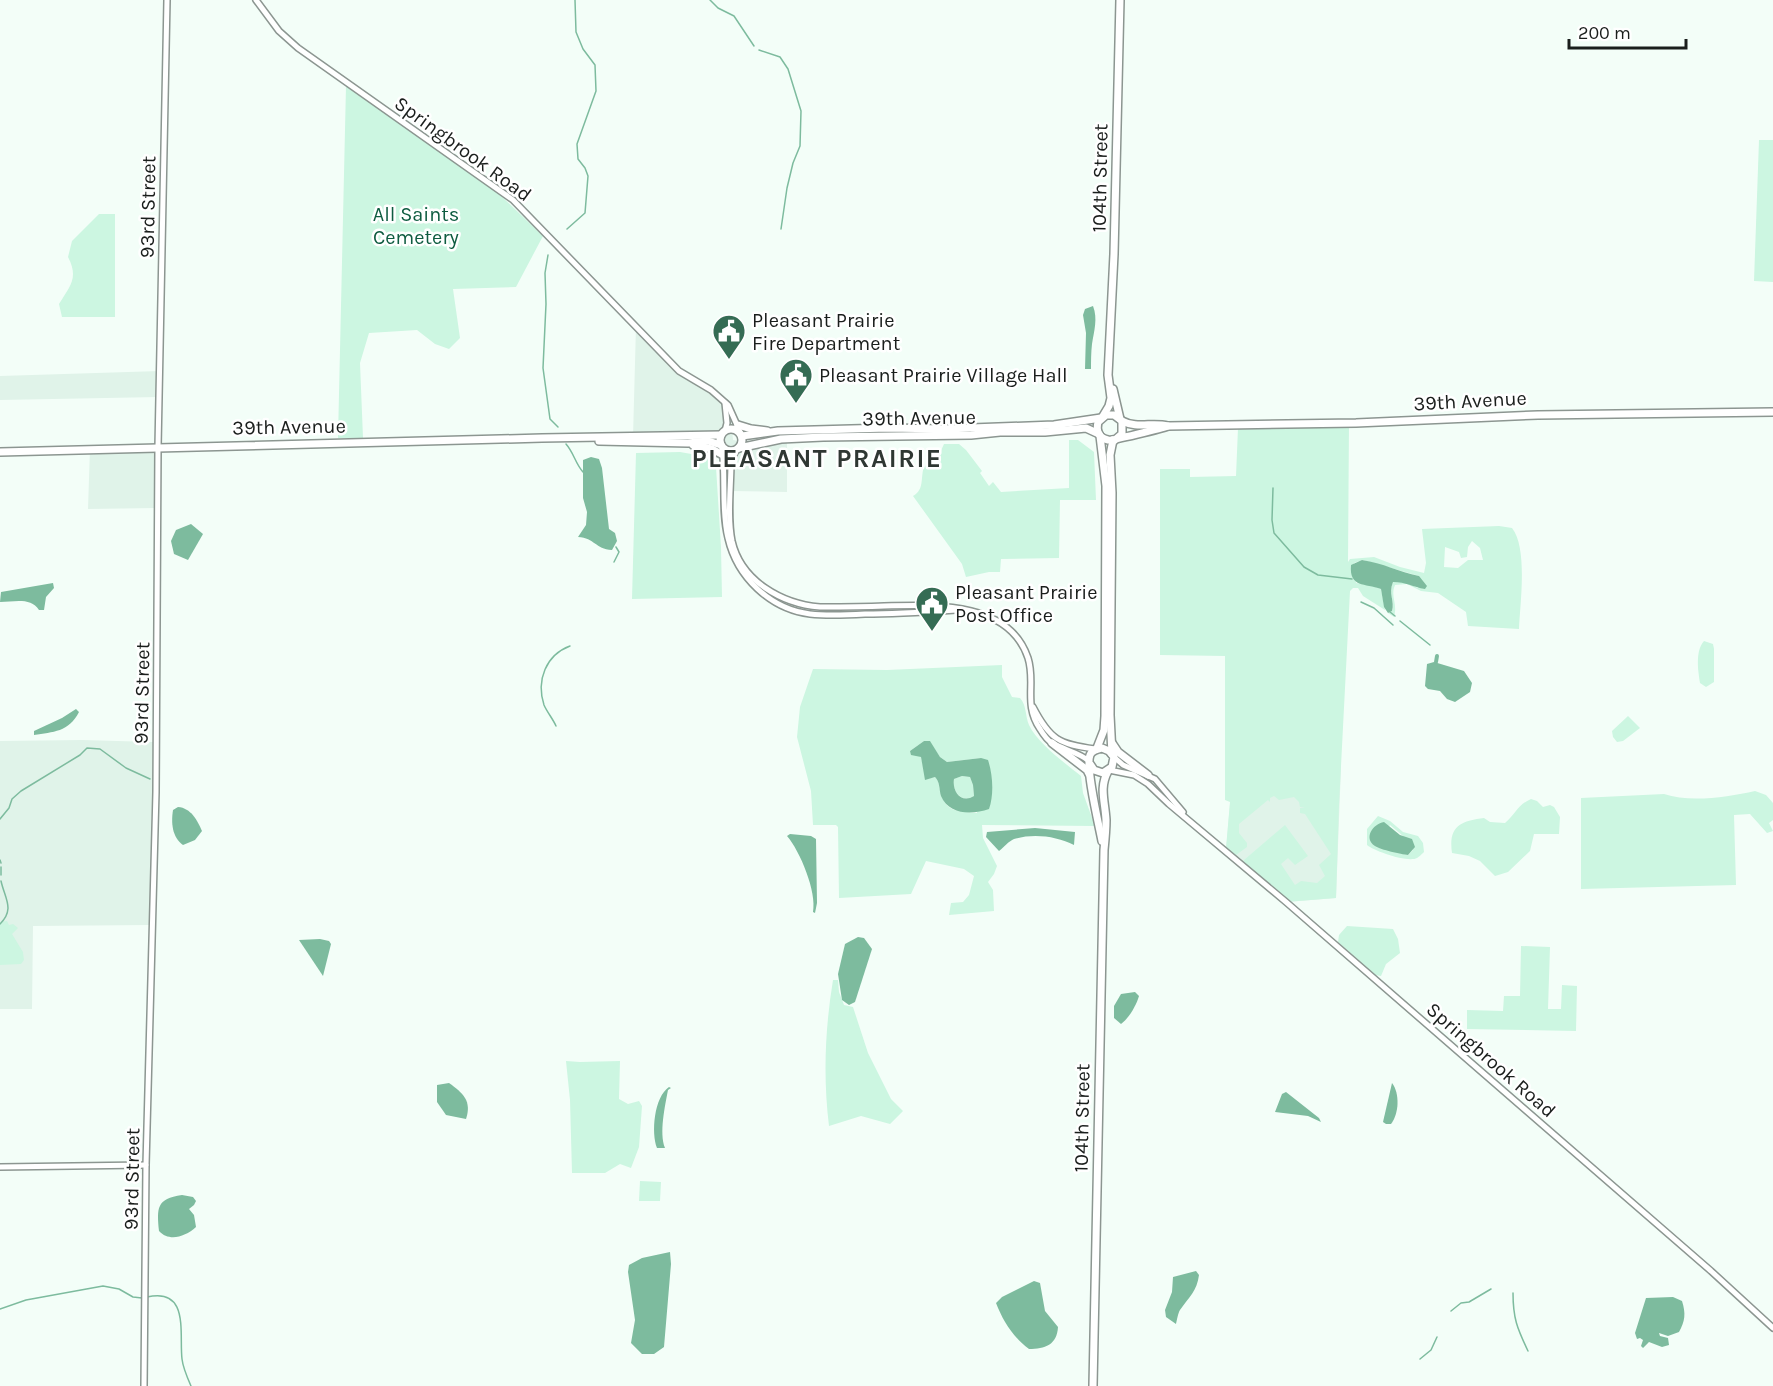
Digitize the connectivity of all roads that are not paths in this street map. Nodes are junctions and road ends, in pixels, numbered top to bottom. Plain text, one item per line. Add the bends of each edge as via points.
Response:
1 (167, 0) edge
2 (256, 0) edge
3 (1120, 0) edge
4 (1111, 357) junction
5 (725, 403) junction
6 (1773, 412) edge
7 (1102, 417) junction
8 (1121, 420) junction
9 (738, 425) junction
10 (1168, 426) junction
11 (1045, 428) junction
12 (778, 431) junction
13 (723, 433) junction
14 (741, 435) junction
15 (1100, 435) junction
16 (579, 437) junction
17 (1114, 440) junction
18 (158, 447) junction
19 (722, 449) junction
20 (738, 449) junction
21 (0, 453) edge
22 (964, 610) junction
23 (1031, 703) junction
24 (1052, 743) junction
25 (1112, 743) junction
26 (1096, 749) junction
27 (1113, 756) junction
28 (1089, 762) junction
29 (1109, 770) junction
30 (1148, 774) junction
31 (1090, 776) junction
32 (1187, 818) junction
33 (1104, 850) junction
34 (146, 1165) junction
35 (0, 1167) edge
36 (1773, 1328) edge
37 (144, 1386) edge
38 (1093, 1386) edge

1 - 18 street, 93rd Street
2 - 5 street, Springbrook Road via 279,31 298,48 513,200 674,366
3 - 4 main road, 104th Street
4 - 7 main road, 104th Street via 1109,406
4 - 8 main road, 104th Street
5 - 9 street, Springbrook Road
5 - 13 street via 728,423
6 - 10 main road, 39th Avenue
7 - 8 main road via 1110,414
7 - 11 main road, 39th Avenue
7 - 15 main road via 1097,426
8 - 10 main road, 39th Avenue via 1135,426
8 - 17 main road via 1122,434
9 - 12 main road
9 - 14 street, Springbrook Road
10 - 17 main road, 39th Avenue
11 - 12 main road, 39th Avenue
11 - 15 main road, 39th Avenue via 1086,429
11 - 20 main road, 39th Avenue via 781,439
12 - 14 main road, 39th Avenue
13 - 14 main road via 732,429
13 - 16 main road, 39th Avenue
13 - 19 main road
14 - 20 main road
15 - 17 main road
15 - 26 main road via 1106,486 1105,716
16 - 18 main road, 39th Avenue
16 - 19 main road, 39th Avenue via 613,442 708,441
17 - 25 main road via 1110,455
18 - 21 main road, 39th Avenue
18 - 34 street, 93rd Street via 156,792
19 - 20 main road
19 - 22 street via 728,540 744,574 771,600 819,615
20 - 22 street via 731,462 732,538 739,559 768,590 808,606 946,606
22 - 23 street via 981,614 1018,638 1029,660
23 - 24 street via 1036,723
23 - 26 street via 1047,731 1060,742
24 - 28 street
24 - 31 main road
25 - 27 main road
25 - 30 main road
26 - 27 main road via 1106,748
26 - 28 main road
27 - 29 main road
27 - 30 street, Springbrook Road via 1123,765
28 - 29 main road via 1098,772
28 - 31 main road, 104th Street
29 - 32 street, Springbrook Road via 1141,779
29 - 33 main road, 104th Street via 1102,784
30 - 32 street, Springbrook Road
31 - 33 main road, 104th Street
32 - 36 street, Springbrook Road
33 - 38 main road, 104th Street
34 - 35 street
34 - 37 street, 93rd Street

